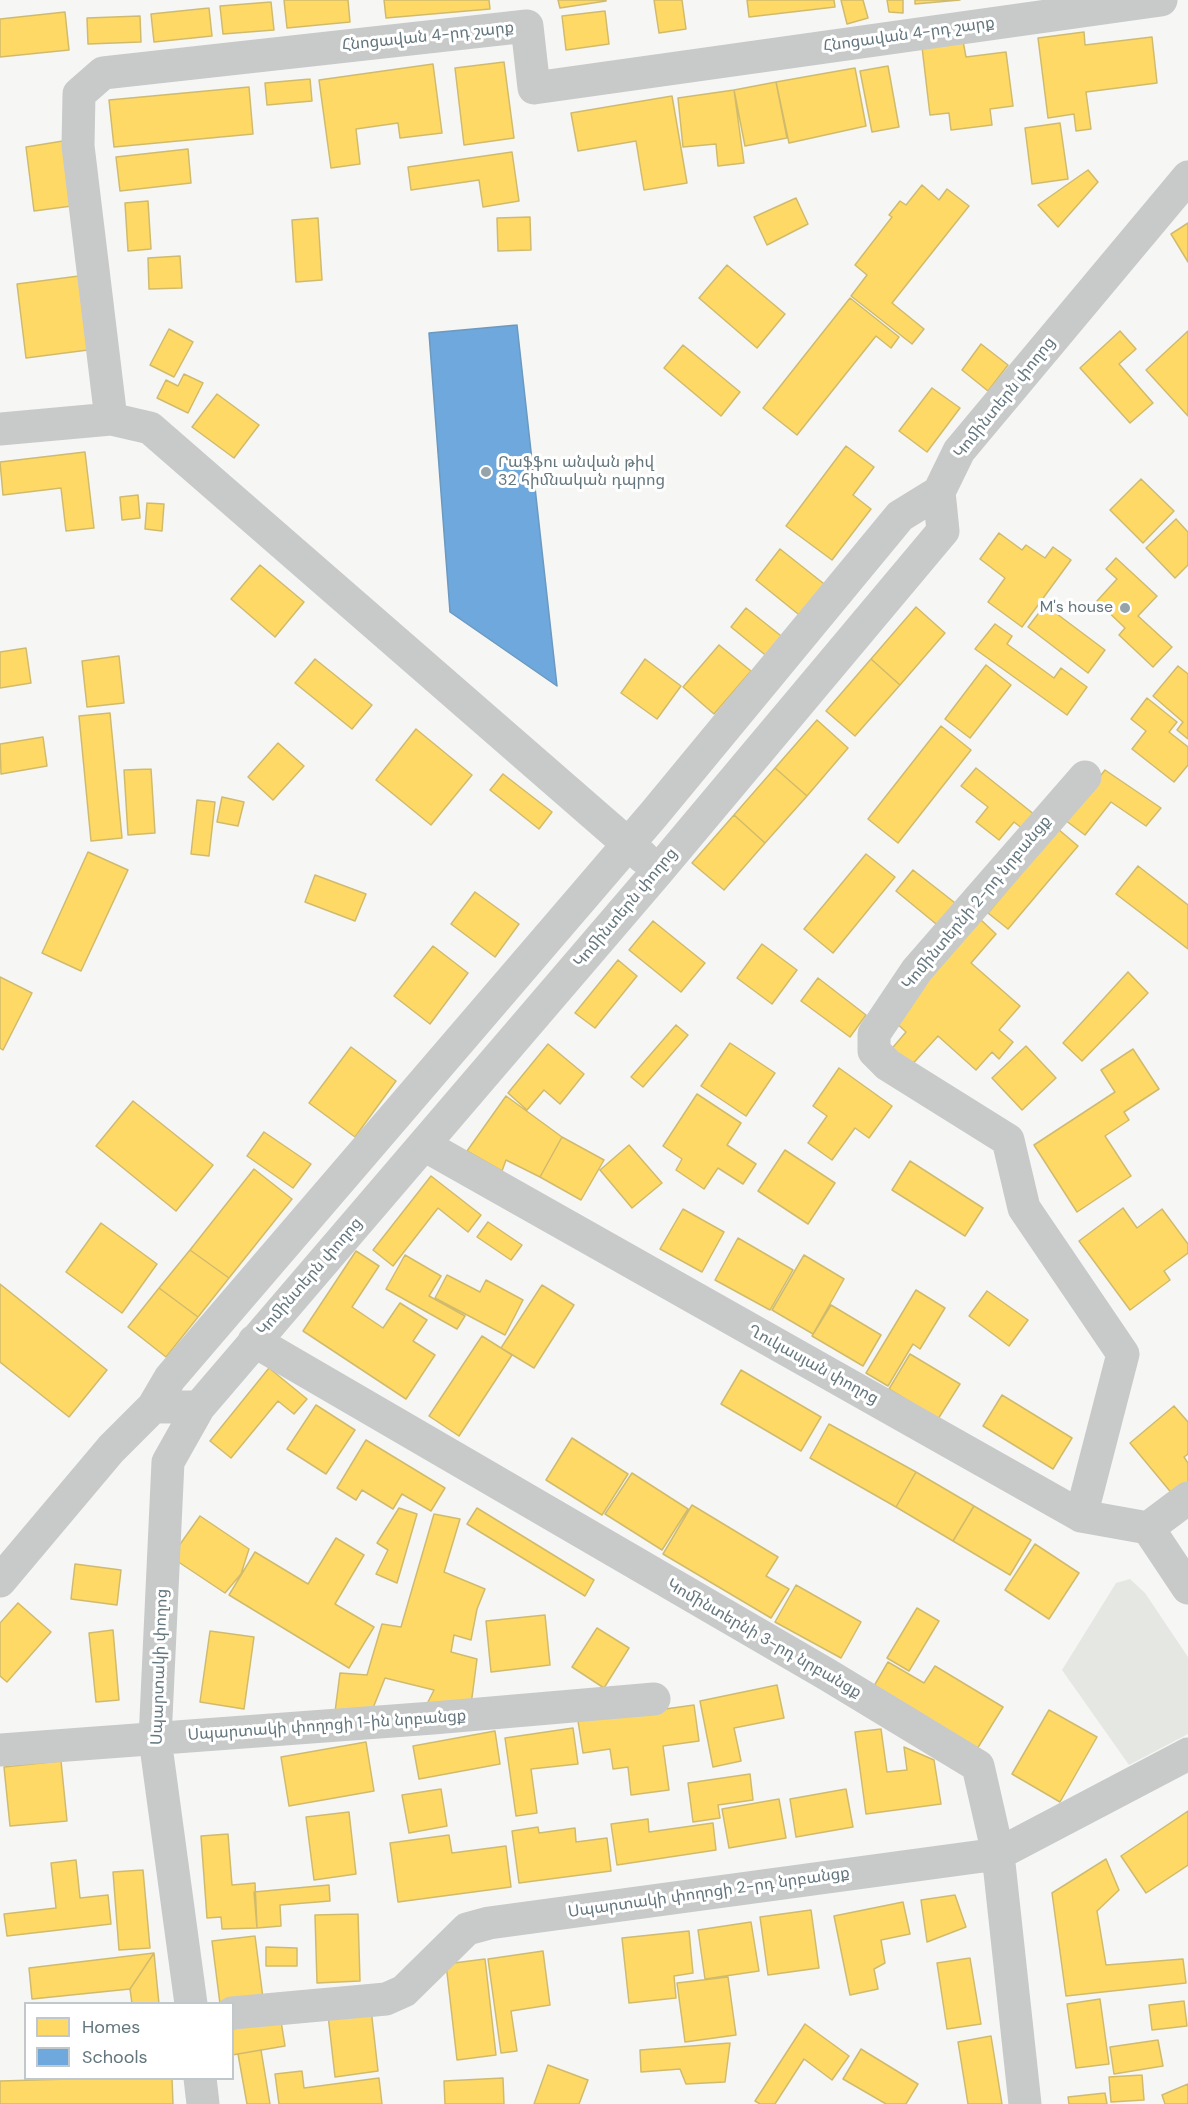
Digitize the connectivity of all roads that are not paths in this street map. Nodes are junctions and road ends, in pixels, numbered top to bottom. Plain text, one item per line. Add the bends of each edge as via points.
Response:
1 (1161, 0) edge
2 (525, 13) edge
3 (1188, 177) edge
4 (111, 418) junction
5 (0, 429) edge
6 (939, 492) junction
7 (1085, 777) dead end
8 (628, 844) junction
9 (658, 871) junction
10 (423, 1145) junction
11 (254, 1341) junction
12 (153, 1407) junction
13 (199, 1407) junction
14 (1188, 1498) edge
15 (1081, 1516) junction
16 (1148, 1528) junction
17 (0, 1581) edge
18 (1188, 1588) edge
19 (654, 1699) dead end
20 (155, 1739) junction
21 (0, 1750) edge
22 (1188, 1754) edge
23 (998, 1854) junction
24 (191, 2002) edge
25 (234, 2013) edge
26 (200, 2080) edge
27 (202, 2104) edge
28 (1025, 2104) edge

1 - 2 street, Հնոցավան 4-րդ շարք via 534,88
2 - 4 street, Հնոցավան 4-րդ շարք via 103,73 79,94 78,146
3 - 6 street, Կոմինտերն փողոց via 959,451
4 - 5 street
4 - 8 street via 150,428
6 - 8 street via 900,516
6 - 9 street, Կոմինտերն փողոց via 943,531
7 - 15 street, Կոմինտերնի 2-րդ նրբանցք via 917,970 874,1034 874,1051 888,1065 1008,1140 1024,1208 1123,1354
8 - 9 street
8 - 12 street via 170,1378
9 - 10 street, Կոմինտերն փողոց
10 - 11 street, Կոմինտերն փողոց
10 - 15 street, Ղուկասյան փողոց
11 - 13 street, Կոմինտերն փողոց
11 - 23 street, Կոմինտերնի 3-րդ նրբանցք via 978,1766
12 - 13 street
12 - 17 street via 111,1449
13 - 20 street, Սպարտակի փողոց via 168,1462
14 - 16 street
15 - 16 street, Ղուկասյան փողոց
16 - 18 street
19 - 20 street, Սպարտակի փողոցի 1-ին նրբանցք
20 - 21 street, Սպարտակի փողոցի 1-ին նրբանցք
20 - 24 street, Սպարտակի փողոց
22 - 23 street, Սպարտակի փողոցի 2-րդ նրբանցք
23 - 25 street, Սպարտակի փողոցի 2-րդ նրբանցք via 489,1923 467,1929 404,1991 386,1999
23 - 28 street, Կոմինտերնի 3-րդ նրբանցք
26 - 27 street

